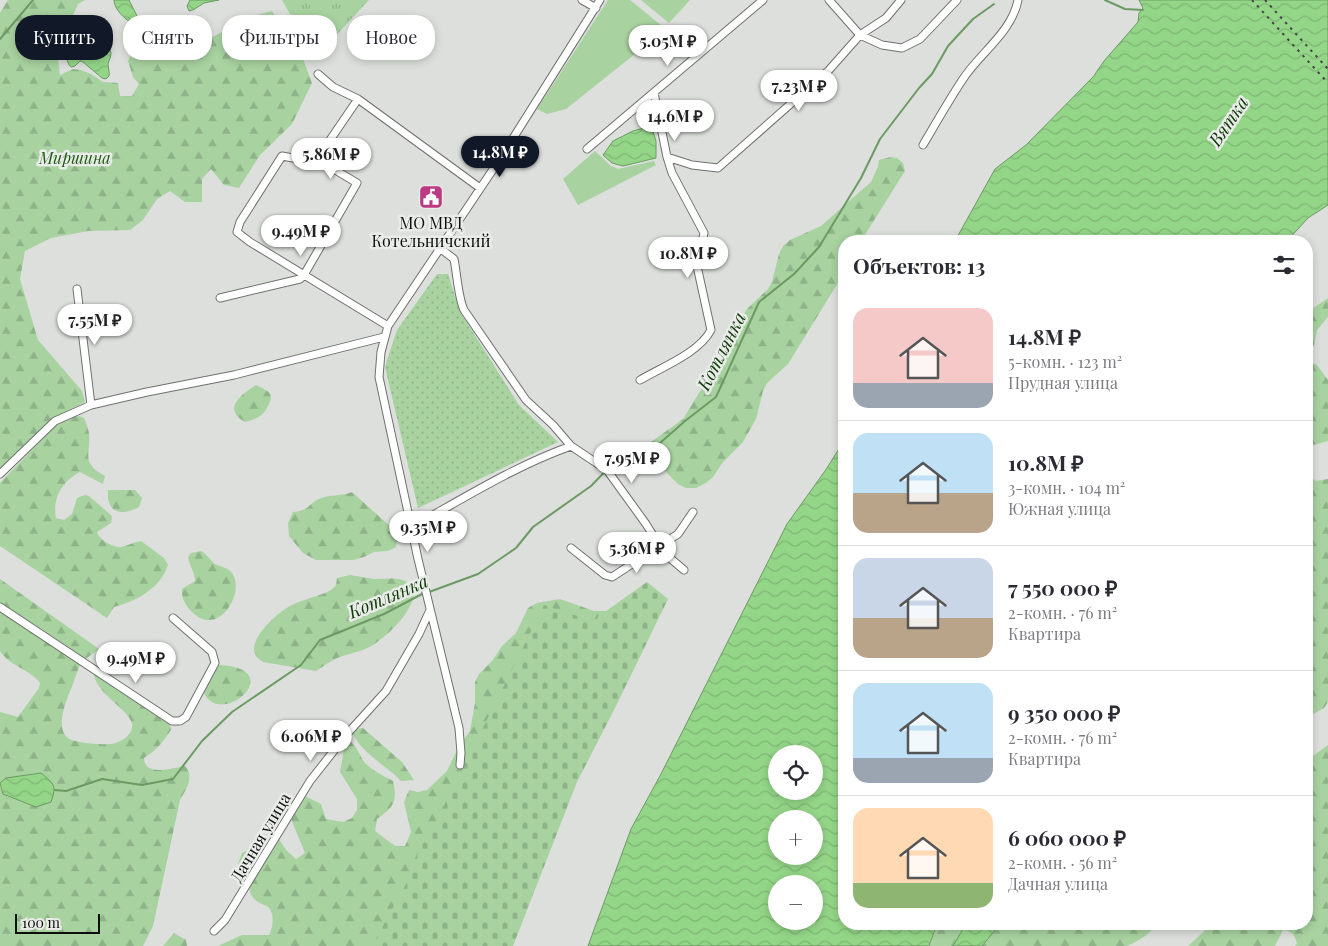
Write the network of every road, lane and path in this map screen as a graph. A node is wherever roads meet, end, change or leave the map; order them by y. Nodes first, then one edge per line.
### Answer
1 (582, 0) edge
2 (600, 0) edge
3 (763, 0) edge
4 (829, 0) edge
5 (901, 0) edge
6 (957, 0) edge
7 (1018, 0) edge
8 (596, 8) junction
9 (860, 35) junction
10 (318, 74) dead end
11 (654, 93) junction
12 (358, 99) junction
13 (923, 145) dead end
14 (587, 149) dead end
15 (667, 157) junction
16 (317, 159) junction
17 (480, 188) junction
18 (441, 249) junction
19 (304, 275) junction
20 (77, 289) dead end
21 (220, 298) dead end
22 (388, 326) junction
23 (384, 337) junction
24 (640, 380) dead end
25 (91, 405) junction
26 (571, 446) junction
27 (0, 474) edge
28 (693, 512) dead end
29 (412, 526) junction
30 (659, 546) junction
31 (571, 548) dead end
32 (684, 570) dead end
33 (0, 607) edge
34 (430, 610) junction
35 (174, 618) dead end
36 (460, 765) dead end
37 (214, 931) dead end

1 - 8 street
2 - 8 street
3 - 11 street
4 - 9 street
5 - 9 street
6 - 9 street
7 - 13 street
8 - 17 street
9 - 15 street
10 - 12 street
11 - 14 street
11 - 15 street
12 - 16 street
12 - 17 street
15 - 24 street
16 - 19 street
16 - 19 street
17 - 18 street
18 - 22 street
18 - 26 street
19 - 21 street
19 - 22 street
20 - 25 street
22 - 23 street
23 - 25 street
23 - 29 street
25 - 27 street
26 - 29 street
26 - 30 street
28 - 30 street
29 - 34 street
30 - 31 street
30 - 32 street
33 - 35 street
34 - 36 street
34 - 37 street, Дачная улица

